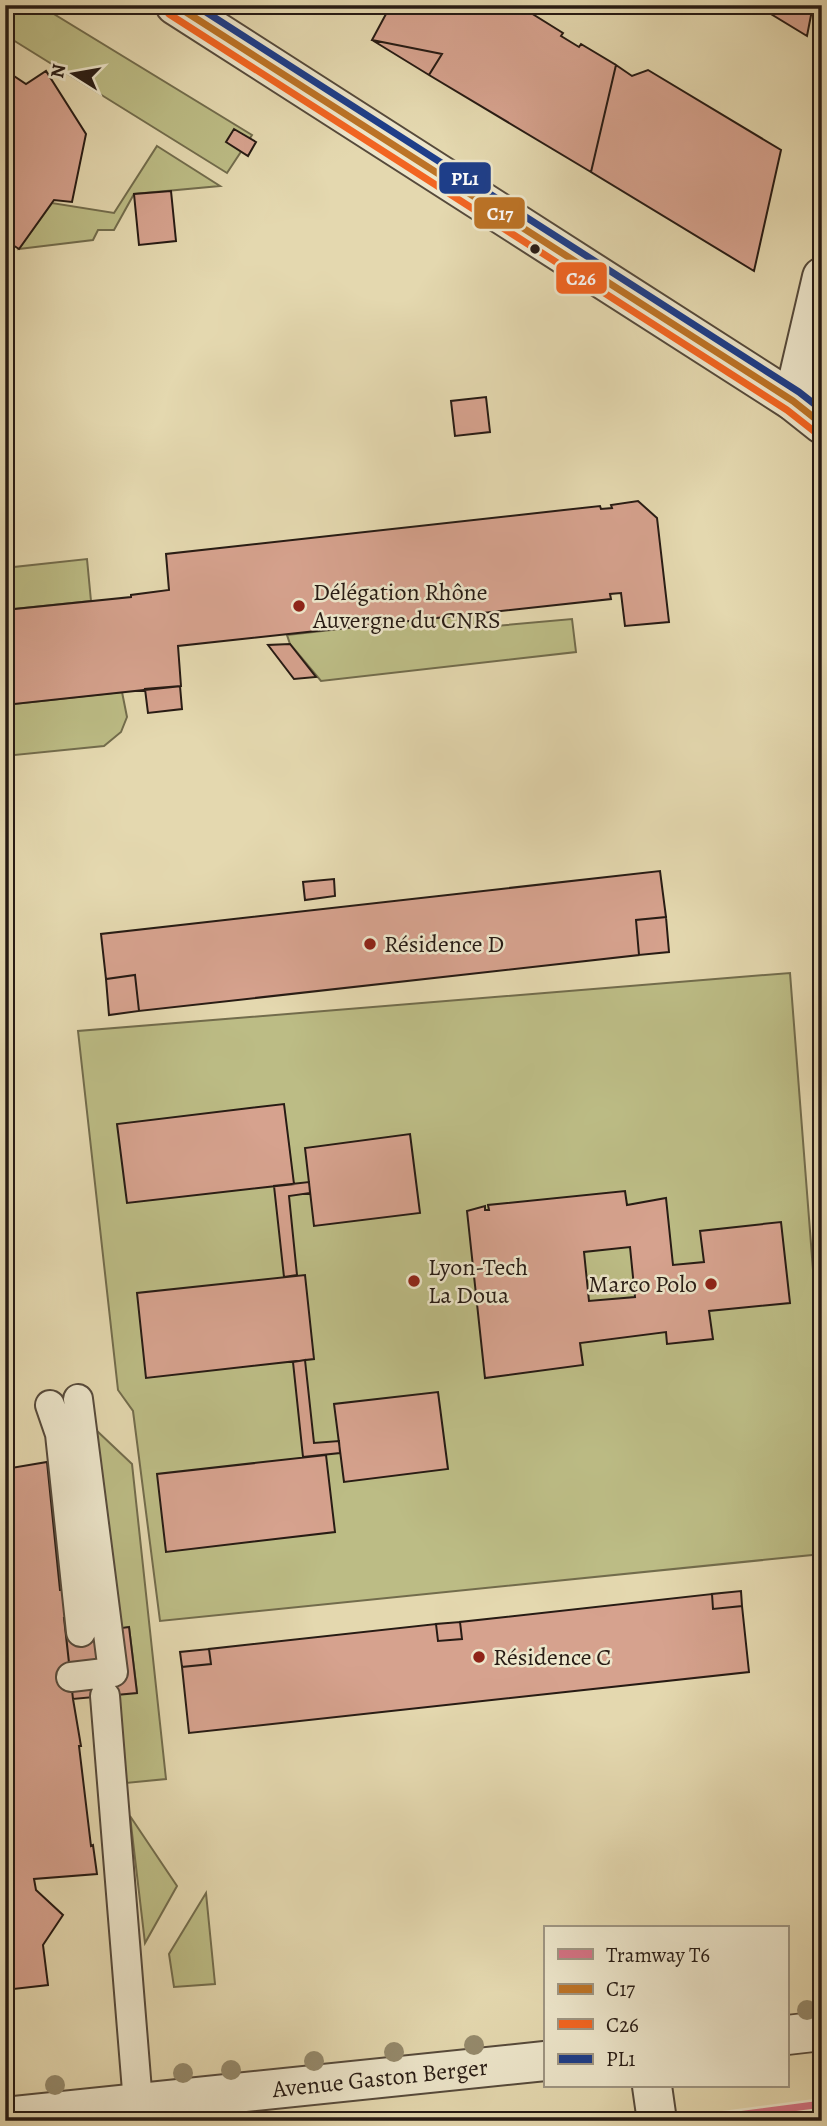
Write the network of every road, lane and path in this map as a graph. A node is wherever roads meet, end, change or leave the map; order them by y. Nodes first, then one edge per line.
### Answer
1 (175, 5) edge
2 (822, 277) edge
3 (807, 412) edge
4 (78, 1399) dead end
5 (50, 1405) dead end
6 (81, 1632) dead end
7 (71, 1677) dead end
8 (105, 1696) dead end
9 (822, 2031) edge
10 (788, 2035) edge
11 (544, 2061) edge
12 (652, 2088) edge
13 (138, 2103) junction
14 (5, 2117) edge
15 (657, 2121) edge

1 - 3 street
2 - 3 street
4 - 7 lane
5 - 6 lane
8 - 13 lane
9 - 10 street
11 - 13 street, Avenue Gaston Berger
12 - 15 street
13 - 14 street, Avenue Gaston Berger

